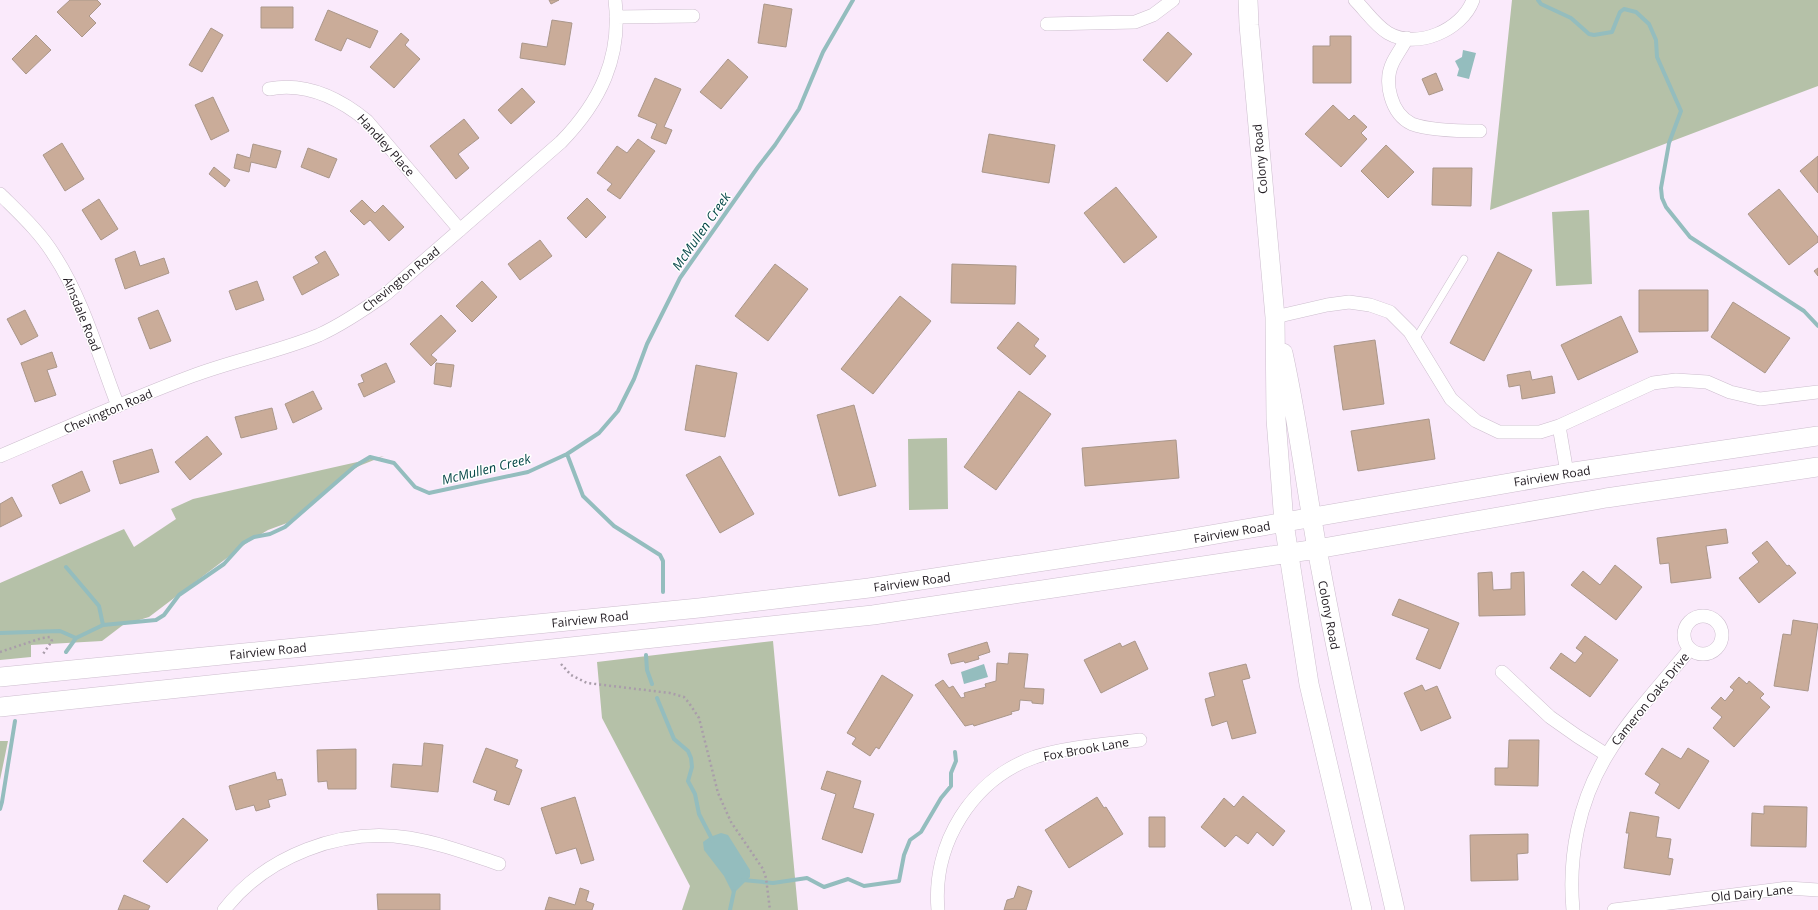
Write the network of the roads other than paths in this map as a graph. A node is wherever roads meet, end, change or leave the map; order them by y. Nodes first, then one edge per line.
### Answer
1 (615, 0) edge
2 (1174, 0) edge
3 (1248, 0) edge
4 (1356, 0) edge
5 (1473, 0) edge
6 (694, 16) dead end
7 (616, 17) junction
8 (1048, 24) dead end
9 (1407, 38) junction
10 (269, 89) dead end
11 (1480, 131) dead end
12 (0, 194) edge
13 (460, 230) junction
14 (1464, 260) dead end
15 (1275, 317) junction
16 (1415, 340) junction
17 (1818, 392) edge
18 (118, 406) junction
19 (1559, 426) junction
20 (1818, 436) edge
21 (0, 456) edge
22 (1818, 467) edge
23 (1566, 474) junction
24 (1312, 518) junction
25 (1284, 523) junction
26 (1317, 549) junction
27 (1288, 553) junction
28 (1690, 649) dead end
29 (1502, 672) dead end
30 (0, 677) edge
31 (0, 707) edge
32 (1140, 740) dead end
33 (1607, 755) junction
34 (499, 864) dead end
35 (1818, 890) edge
36 (224, 910) edge
37 (938, 910) edge
38 (1362, 910) edge
39 (1395, 910) edge
40 (1573, 910) edge
41 (1614, 910) edge

1 - 7 street, Chevington Road
2 - 8 street
3 - 15 main road, Colony Road
4 - 9 street
5 - 9 street
6 - 7 street
7 - 13 street, Chevington Road
9 - 11 street
10 - 13 street, Handley Place
12 - 18 street, Ainsdale Road
13 - 18 street, Chevington Road
14 - 16 lane
15 - 16 street
15 - 24 main road, Colony Road
15 - 25 main road, Colony Road
16 - 19 street
17 - 19 street
18 - 21 street, Chevington Road
19 - 23 street
20 - 23 main road, Fairview Road
22 - 26 main road
23 - 24 main road, Fairview Road
24 - 25 main road, Fairview Road
24 - 26 main road, Colony Road
25 - 27 main road, Colony Road
25 - 30 main road, Fairview Road
26 - 27 main road
26 - 39 main road, Colony Road
27 - 31 main road
27 - 38 main road, Colony Road
28 - 33 street, Cameron Oaks Drive
29 - 33 street
32 - 37 street, Fox Brook Lane
33 - 40 street, Cameron Oaks Drive
34 - 36 street
35 - 41 street, Old Dairy Lane

